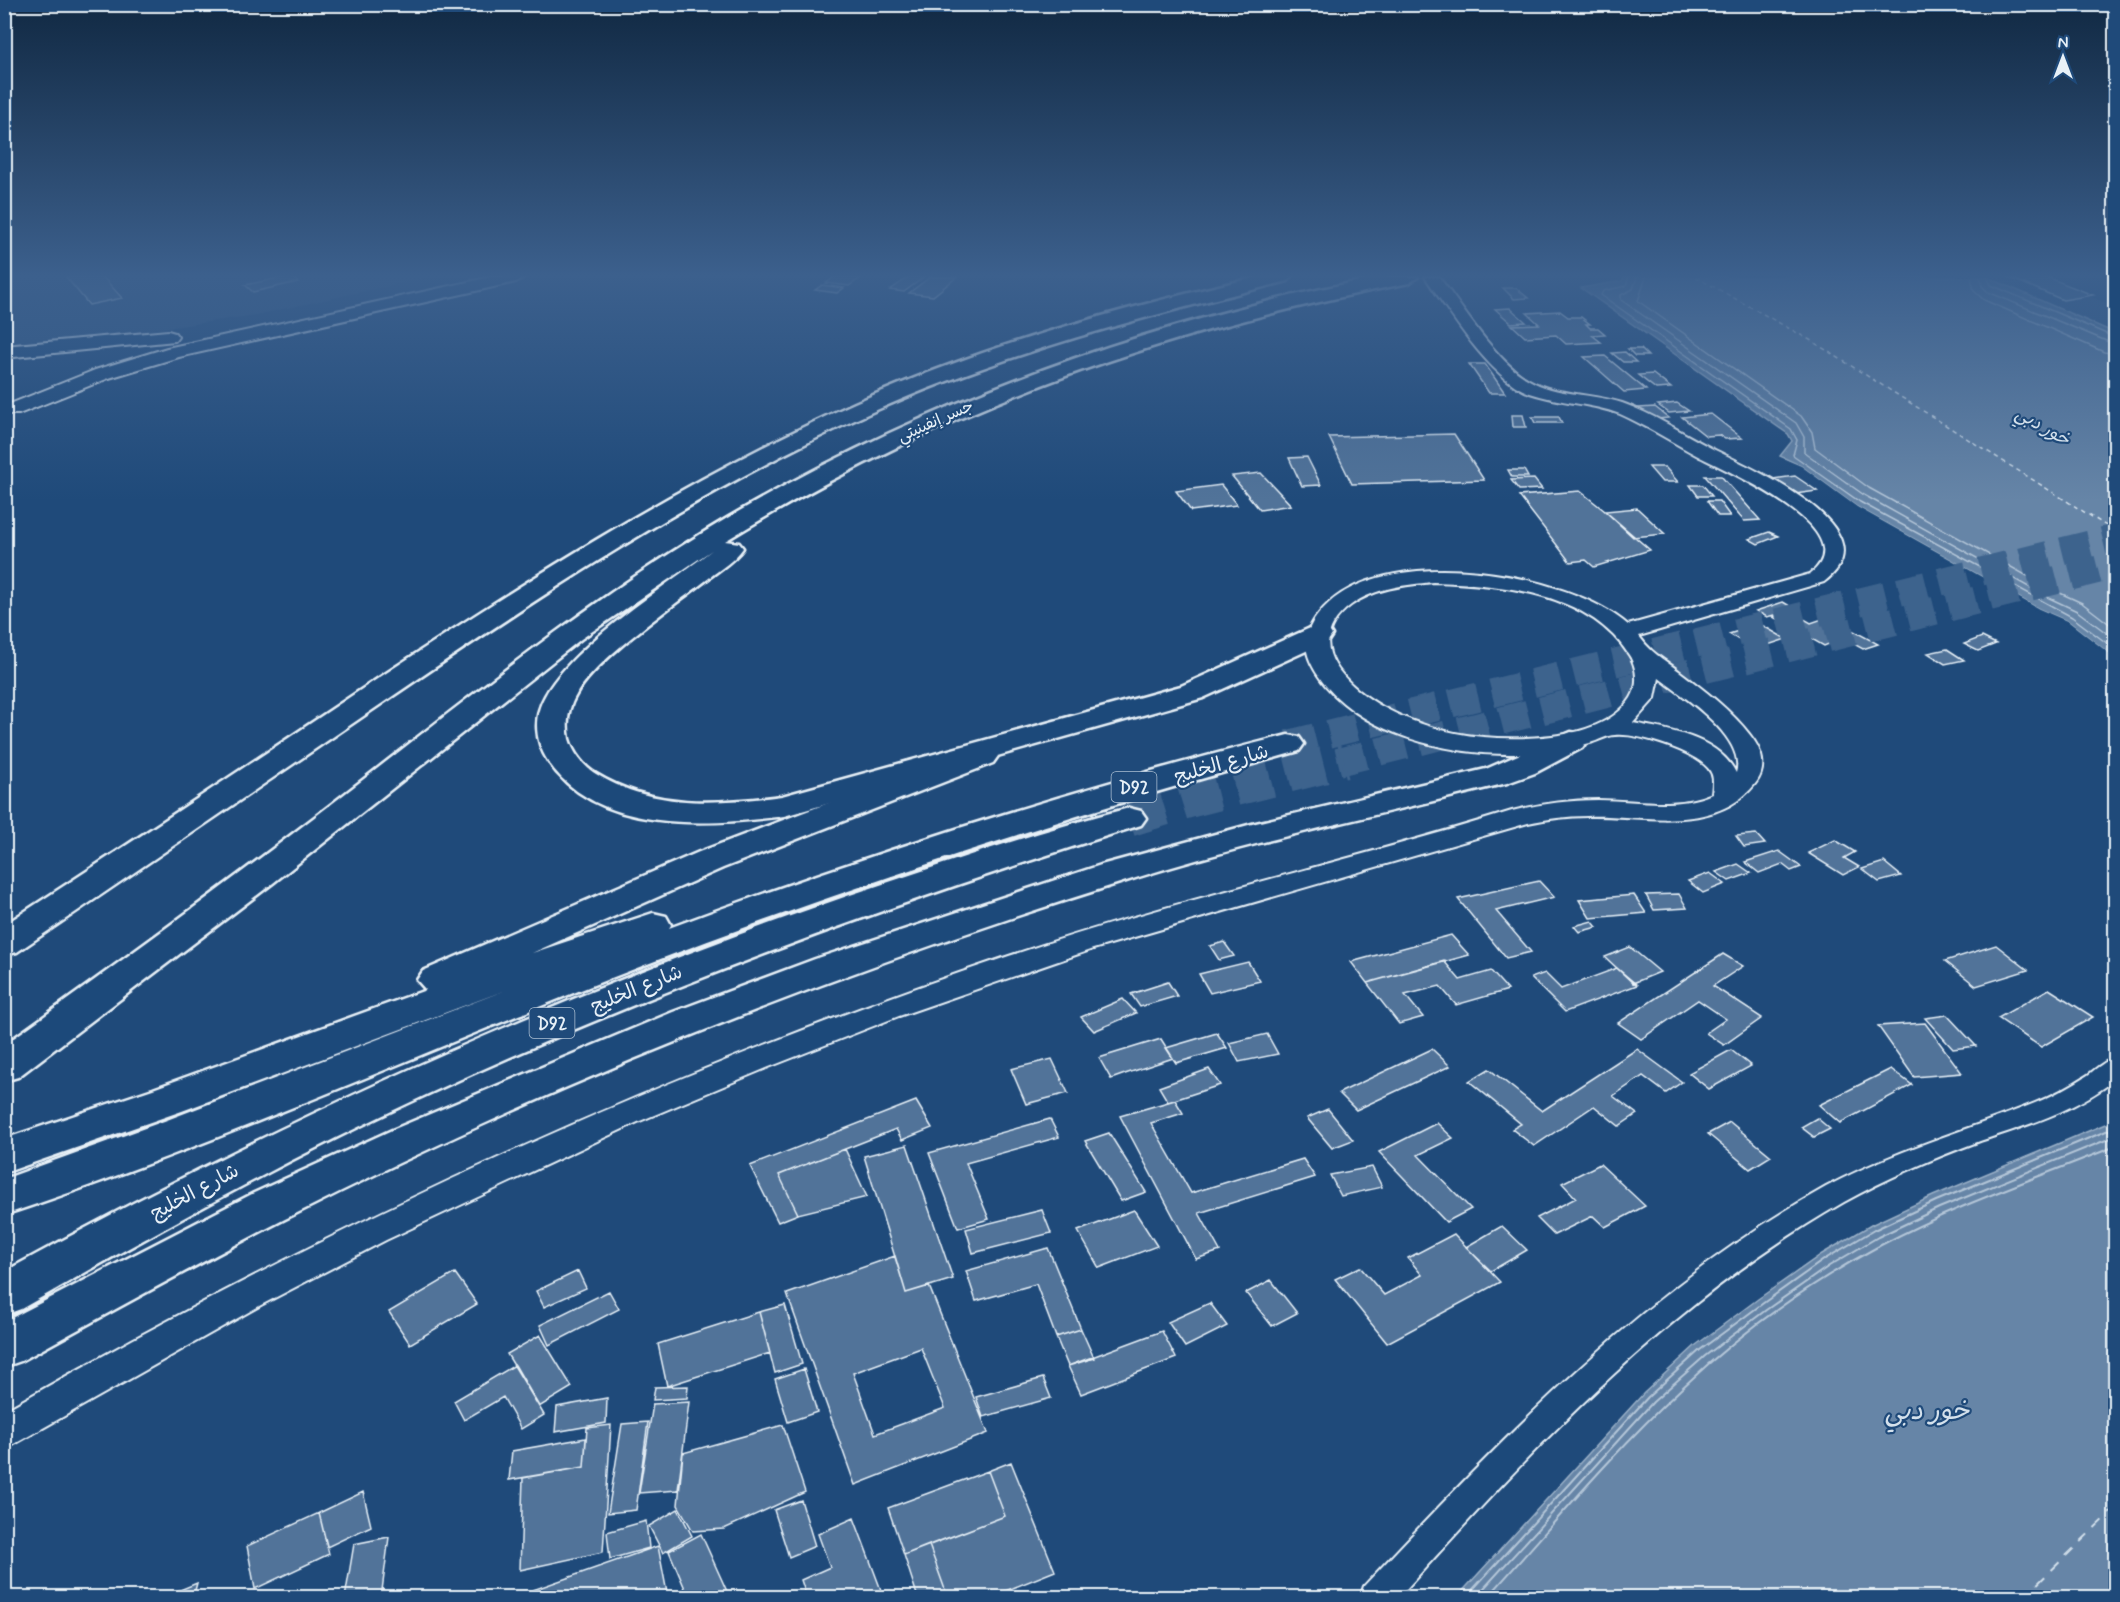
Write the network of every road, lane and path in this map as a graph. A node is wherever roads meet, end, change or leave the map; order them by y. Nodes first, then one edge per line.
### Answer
1 (29, 352) edge
2 (175, 352) edge
3 (1006, 352) edge
4 (1110, 352) edge
5 (1492, 352) edge
6 (4, 354) edge
7 (8, 412) edge
8 (795, 490) junction
9 (1624, 633) junction
10 (1318, 634) junction
11 (1641, 656) junction
12 (1612, 727) junction
13 (1016, 740) junction
14 (1571, 741) junction
15 (1288, 744) tunnel mouth
16 (1724, 797) junction
17 (1129, 818) tunnel mouth
18 (981, 834) junction
19 (4, 943) edge
20 (4, 1066) edge
21 (2115, 1066) edge
22 (193, 1093) junction
23 (4, 1156) edge
24 (4, 1197) edge
25 (4, 1295) edge
26 (4, 1346) edge
27 (4, 1432) edge
28 (1376, 1598) edge

1 - 6 street
2 - 7 street
3 - 19 main road, جسر إنفينيتي
4 - 8 main road, جسر إنفينيتي
5 - 9 street
6 - 7 street
8 - 13 main road
8 - 20 main road
9 - 10 street
9 - 11 street
10 - 13 main road
10 - 14 street
11 - 12 street
11 - 16 street
12 - 14 street
12 - 16 street
13 - 22 main road
14 - 26 main road
15 - 18 main road, شارع الخليج / D92
16 - 27 street
17 - 25 main road, شارع الخليج / D92
18 - 22 main road, شارع الخليج
18 - 24 main road, شارع الخليج
21 - 28 street
22 - 23 main road, شارع الخليج

